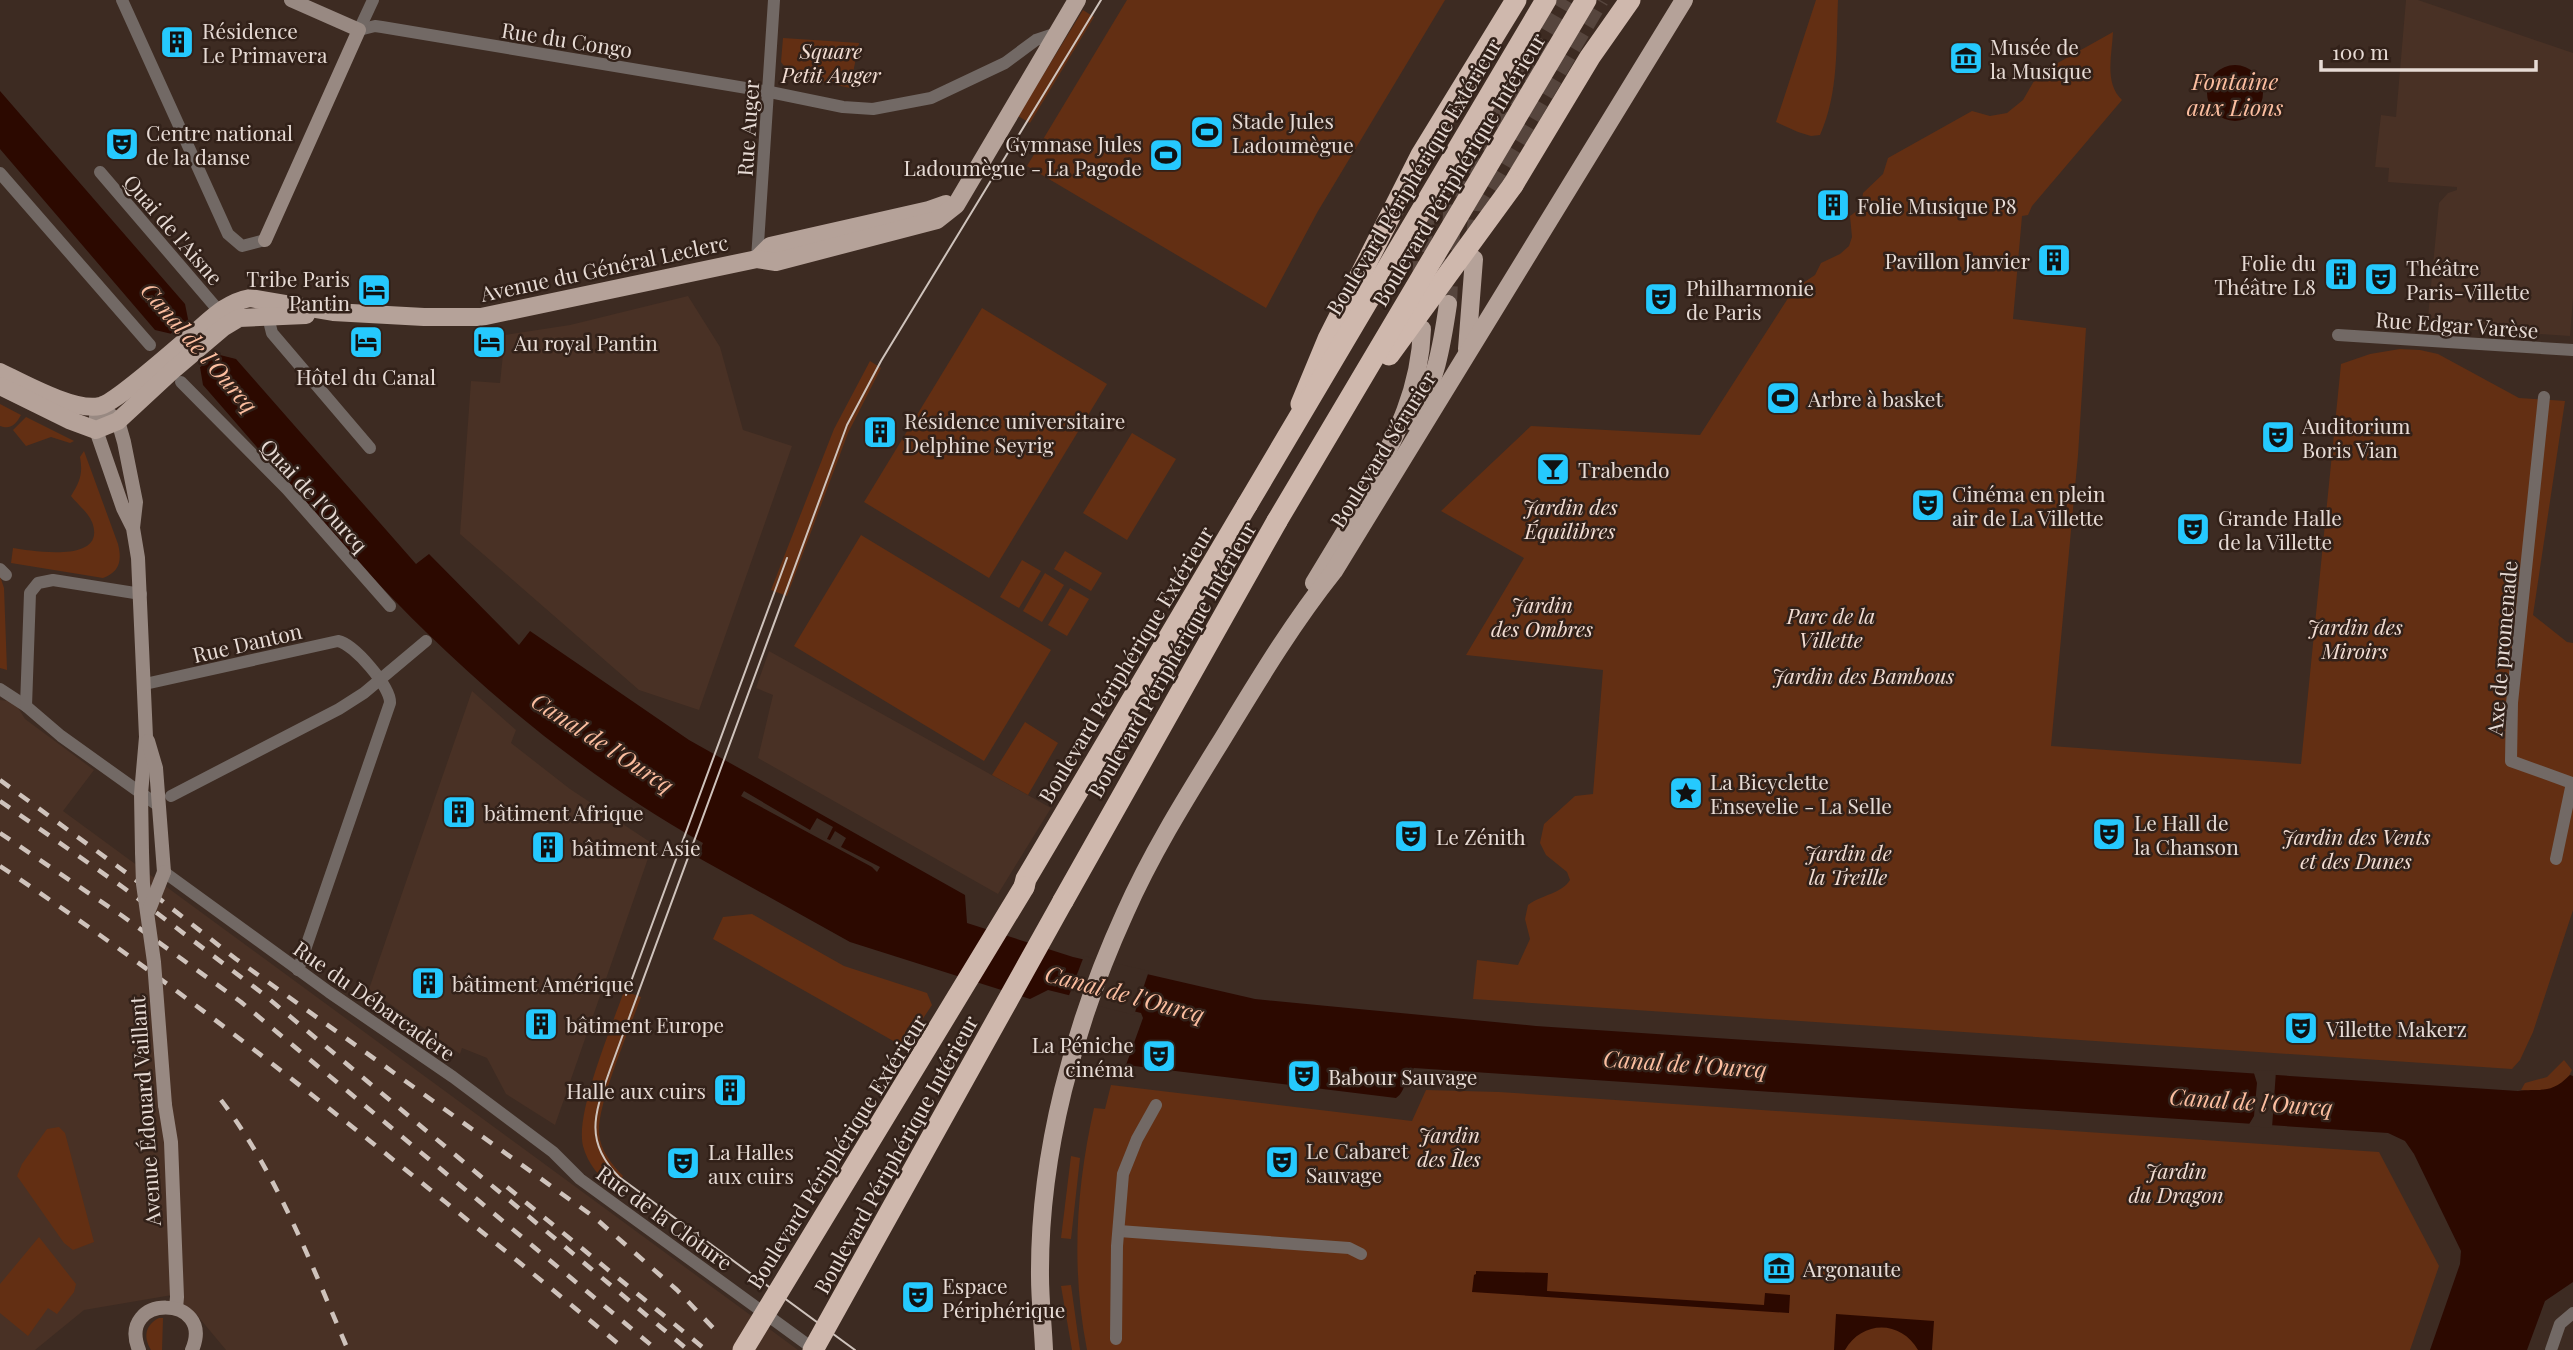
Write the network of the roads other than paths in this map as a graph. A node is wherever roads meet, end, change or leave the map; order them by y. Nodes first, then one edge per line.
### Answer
1 (122, 0) edge
2 (291, 0) edge
3 (373, 0) edge
4 (774, 0) edge
5 (1077, 0) edge
6 (1516, 0) edge
7 (1545, 0) edge
8 (1586, 0) edge
9 (1630, 0) edge
10 (1684, 0) edge
11 (359, 30) junction
12 (1057, 33) junction
13 (770, 92) junction
14 (100, 172) dead end
15 (0, 173) edge
16 (265, 240) joint
17 (757, 259) junction
18 (1474, 259) tunnel mouth
19 (1448, 304) tunnel mouth
20 (219, 318) junction
21 (270, 325) dead end
22 (1422, 329) dead end
23 (2338, 335) dead end
24 (150, 345) dead end
25 (2573, 350) edge
26 (1466, 356) junction
27 (173, 370) junction
28 (0, 372) edge
29 (0, 386) edge
30 (2544, 397) dead end
31 (100, 406) junction
32 (118, 421) junction
33 (96, 430) junction
34 (1291, 432) junction
35 (1323, 444) junction
36 (370, 448) dead end
37 (1355, 512) junction
38 (133, 528) junction
39 (141, 594) junction
40 (390, 606) dead end
41 (1299, 615) junction
42 (426, 641) dead end
43 (380, 680) junction
44 (145, 684) junction
45 (0, 689) edge
46 (26, 706) junction
47 (146, 737) junction
48 (141, 794) junction
49 (170, 796) dead end
50 (159, 806) junction
51 (2556, 859) dead end
52 (164, 872) junction
53 (149, 911) junction
54 (298, 970) junction
55 (1156, 1105) dead end
56 (562, 1161) joint
57 (1119, 1231) junction
58 (1361, 1254) dead end
59 (176, 1308) junction
60 (2573, 1313) edge
61 (1116, 1339) dead end
62 (196, 1348) edge
63 (139, 1350) edge
64 (743, 1350) edge
65 (814, 1350) edge
66 (1044, 1350) edge
67 (2551, 1350) edge

1 - 16 street
2 - 11 main road
3 - 11 street
4 - 13 street, Rue Auger
5 - 12 main road
6 - 34 highway, bridge
7 - 34 highway, Boulevard Périphérique Extérieur, bridge
8 - 35 highway, Boulevard Périphérique Intérieur, bridge
9 - 35 highway, bridge
10 - 26 main road, Boulevard Sérurier
11 - 13 street, Rue du Congo
11 - 16 main road
12 - 13 street, Rue du Congo
12 - 17 main road, Avenue du Général Leclerc
13 - 17 street, Rue Auger
14 - 20 street, Quai de l'Aisne
15 - 24 street
17 - 20 main road, Avenue du Général Leclerc
18 - 26 main road
19 - 37 main road
20 - 27 main road, Avenue du Général Leclerc
21 - 36 street
22 - 37 main road
23 - 25 street, Rue Edgar Varèse
26 - 41 main road, Boulevard Sérurier
27 - 31 main road, Avenue du Général Leclerc
27 - 32 main road, Avenue du Général Leclerc
27 - 40 street, Quai de l'Ourcq
28 - 31 main road
29 - 33 main road
30 - 51 street, Axe de promenade
31 - 32 main road
31 - 33 main road, Avenue Édouard Vaillant
32 - 33 main road, Avenue du Général Leclerc
32 - 38 main road, Avenue Édouard Vaillant
33 - 38 main road, Avenue Édouard Vaillant
34 - 64 highway, Boulevard Périphérique Extérieur, bridge
35 - 65 highway, Boulevard Périphérique Intérieur, bridge
37 - 41 main road
38 - 39 main road, Avenue Édouard Vaillant
39 - 44 main road, Avenue Édouard Vaillant
39 - 46 street
41 - 66 main road, Boulevard Sérurier
42 - 43 street
43 - 44 street, Rue Danton
43 - 49 street
43 - 54 street
44 - 47 main road, Avenue Édouard Vaillant
45 - 46 street
46 - 48 street
47 - 48 main road, Avenue Édouard Vaillant
47 - 50 main road, Avenue Édouard Vaillant
48 - 50 street
48 - 53 main road, Avenue Édouard Vaillant, bridge
50 - 52 main road, Avenue Édouard Vaillant
52 - 53 main road, Avenue Édouard Vaillant, bridge
52 - 54 street, Rue du Débarcadère
53 - 59 main road, Avenue Édouard Vaillant, bridge
54 - 56 street, Rue du Débarcadère
55 - 57 street
56 - 65 street, Rue de la Clôture
57 - 58 street
57 - 61 street
59 - 62 main road
59 - 63 main road
60 - 67 street

